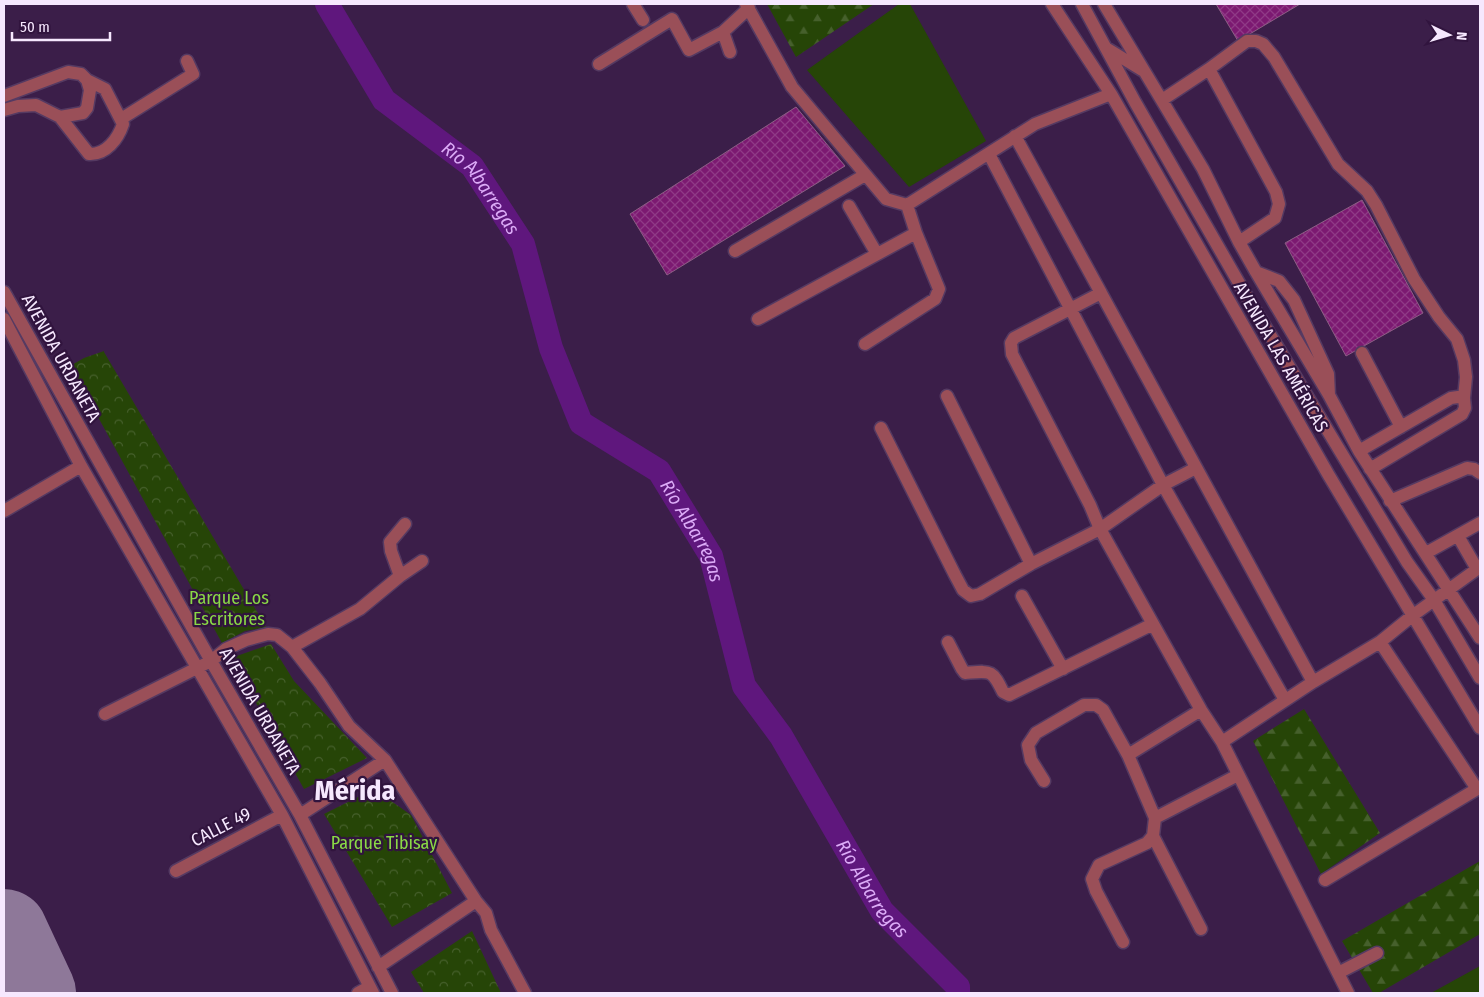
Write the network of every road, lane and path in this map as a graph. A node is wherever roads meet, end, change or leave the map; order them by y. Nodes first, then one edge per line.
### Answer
1 (633, 4) edge
2 (1052, 4) edge
3 (1082, 4) edge
4 (1104, 4) edge
5 (748, 6) edge
6 (643, 20) dead end
7 (723, 32) junction
8 (1104, 47) junction
9 (730, 52) dead end
10 (186, 61) dead end
11 (599, 64) dead end
12 (1209, 69) junction
13 (1144, 72) junction
14 (87, 80) junction
15 (1111, 94) junction
16 (4, 96) edge
17 (1162, 100) junction
18 (4, 110) edge
19 (60, 117) junction
20 (121, 119) junction
21 (1015, 136) junction
22 (989, 154) junction
23 (865, 175) junction
24 (907, 205) junction
25 (849, 206) dead end
26 (916, 233) junction
27 (1239, 242) junction
28 (734, 251) dead end
29 (877, 254) junction
30 (1256, 272) junction
31 (4, 292) edge
32 (1100, 293) junction
33 (1070, 309) junction
34 (4, 319) edge
35 (758, 319) dead end
36 (865, 344) dead end
37 (1362, 353) dead end
38 (1329, 395) junction
39 (947, 396) dead end
40 (1464, 398) junction
41 (1401, 427) junction
42 (881, 428) dead end
43 (1359, 451) junction
44 (81, 466) junction
45 (1196, 468) junction
46 (1370, 469) junction
47 (1480, 473) edge
48 (1163, 485) junction
49 (1390, 501) junction
50 (4, 511) edge
51 (1480, 523) edge
52 (405, 524) dead end
53 (1100, 529) junction
54 (1458, 536) junction
55 (1426, 553) junction
56 (422, 561) dead end
57 (1031, 564) junction
58 (1478, 568) edge
59 (400, 576) junction
60 (1449, 589) junction
61 (1022, 596) dead end
62 (1434, 600) junction
63 (1412, 616) junction
64 (1153, 624) junction
65 (1480, 638) edge
66 (948, 642) dead end
67 (1380, 642) junction
68 (292, 647) junction
69 (211, 661) junction
70 (198, 667) junction
71 (1063, 669) junction
72 (1480, 678) edge
73 (1313, 682) junction
74 (1285, 700) junction
75 (1201, 710) junction
76 (105, 714) dead end
77 (1480, 728) edge
78 (1222, 742) junction
79 (1128, 755) junction
80 (385, 760) junction
81 (1238, 775) junction
82 (1044, 781) dead end
83 (1478, 788) edge
84 (282, 815) junction
85 (300, 815) junction
86 (1155, 818) junction
87 (1153, 836) junction
88 (176, 871) dead end
89 (1325, 880) dead end
90 (476, 901) junction
91 (1201, 930) dead end
92 (1122, 942) dead end
93 (1377, 953) dead end
94 (378, 967) junction
95 (1338, 973) junction
96 (371, 990) edge
97 (358, 993) edge
98 (392, 993) edge
99 (525, 993) edge
100 (1348, 993) edge

1 - 6 street
2 - 15 street, AVENIDA LAS AMÉRICAS
3 - 8 street, AVENIDA LAS AMÉRICAS
4 - 13 street
5 - 7 street
5 - 23 street
7 - 9 street
7 - 11 street
8 - 13 street
8 - 62 street, AVENIDA LAS AMÉRICAS
10 - 20 street
12 - 17 street
12 - 27 street
12 - 40 street
13 - 17 street
14 - 16 street
14 - 19 street
14 - 20 street
15 - 21 street
15 - 63 street, AVENIDA LAS AMÉRICAS
17 - 27 street
18 - 19 street
19 - 20 street
21 - 22 street
21 - 32 street
22 - 24 street
22 - 33 street
23 - 24 street
23 - 28 street
24 - 26 street
25 - 29 street
26 - 29 street
26 - 36 street
27 - 30 street
29 - 35 street
30 - 38 street
30 - 38 street
31 - 69 street, AVENIDA URDANETA
32 - 33 street
32 - 45 street
33 - 48 street
33 - 53 street
34 - 44 street, AVENIDA URDANETA
37 - 41 street
38 - 43 street
39 - 57 street
40 - 41 street
40 - 46 street
41 - 43 street
42 - 57 street
43 - 46 street
44 - 50 street
44 - 70 street, AVENIDA URDANETA
45 - 48 street
45 - 73 street
46 - 49 street
47 - 49 street
48 - 53 street
48 - 74 street
49 - 55 street
51 - 54 street
52 - 59 street
53 - 57 street
53 - 64 street
54 - 55 street
54 - 58 street
55 - 60 street
56 - 59 street
58 - 60 street
59 - 68 street
60 - 62 street
60 - 65 street
61 - 71 street
62 - 63 street
62 - 72 street, AVENIDA LAS AMÉRICAS
63 - 67 street
63 - 77 street, AVENIDA LAS AMÉRICAS
64 - 71 street
64 - 75 street
66 - 71 street
67 - 73 street
67 - 83 street
68 - 69 street
68 - 80 street
69 - 70 street
69 - 85 street, AVENIDA URDANETA
70 - 76 street
70 - 84 street, AVENIDA URDANETA
73 - 74 street
74 - 78 street
75 - 78 street
75 - 79 street
78 - 81 street
79 - 82 street
79 - 86 street
80 - 85 street
80 - 90 street
81 - 86 street
81 - 95 street
83 - 89 street
84 - 88 street, CALLE 49
84 - 96 street, AVENIDA URDANETA
85 - 94 street, AVENIDA URDANETA
86 - 87 street
87 - 91 street
87 - 92 street
90 - 94 street
90 - 99 street
93 - 95 street
94 - 98 street, AVENIDA URDANETA
95 - 100 street
96 - 97 street

